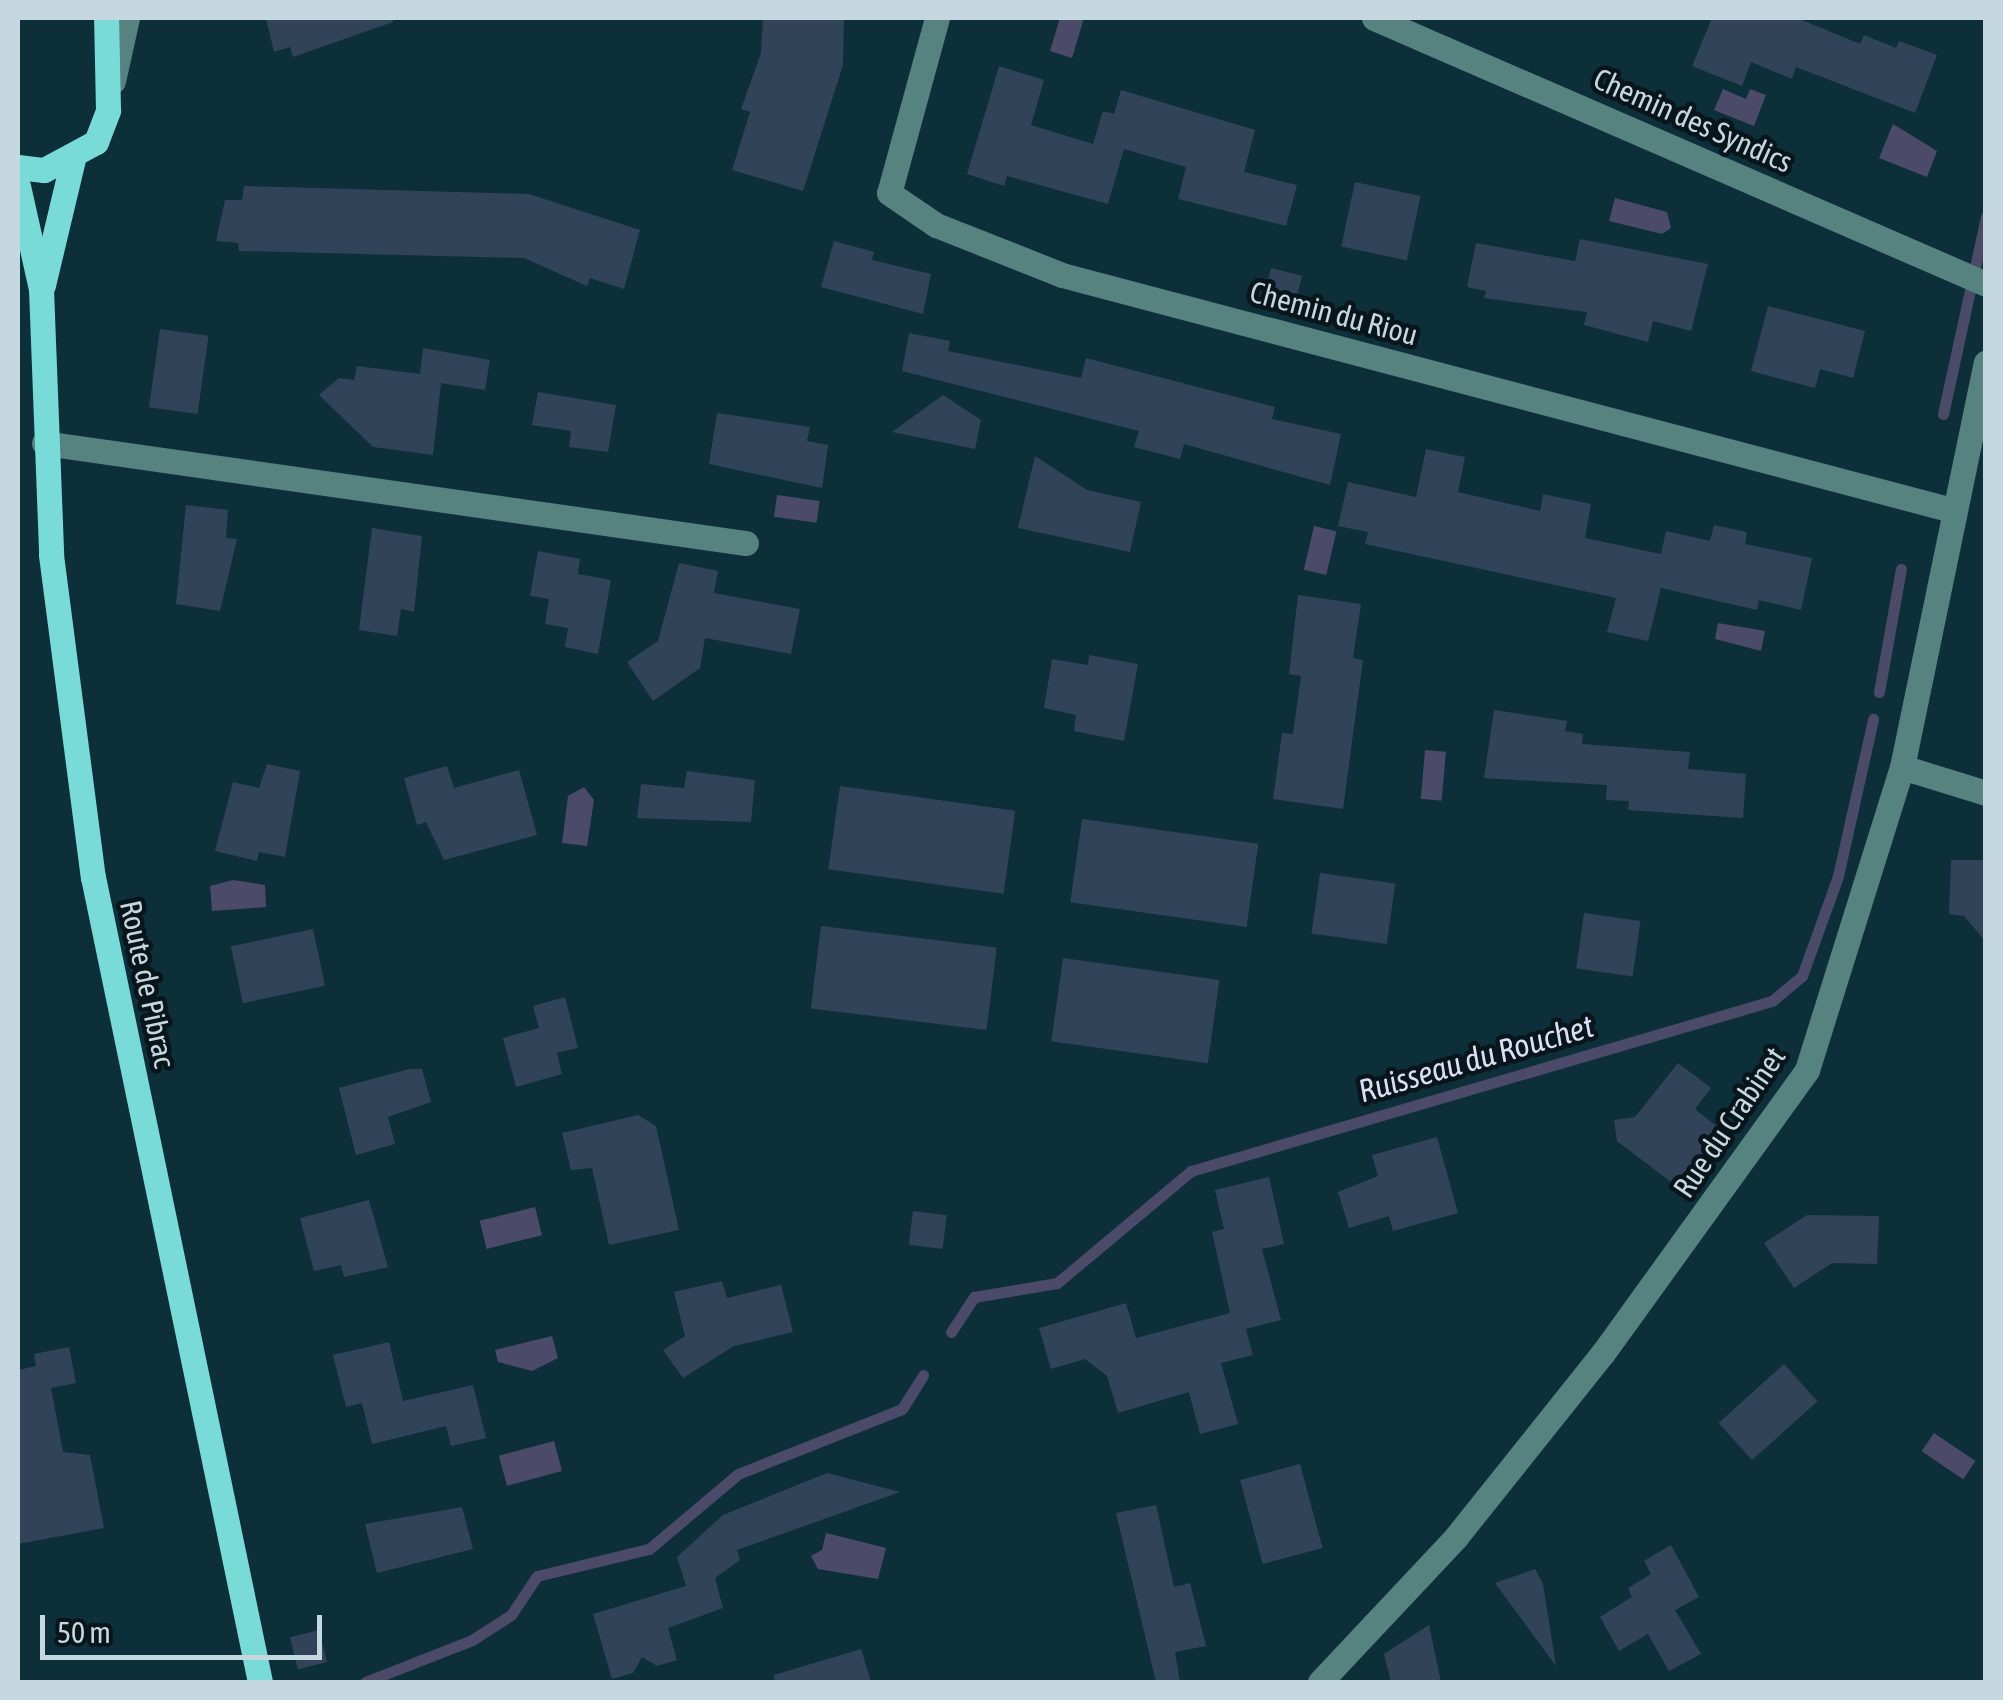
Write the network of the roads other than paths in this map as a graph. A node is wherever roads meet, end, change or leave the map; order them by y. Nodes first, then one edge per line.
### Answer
1 (106, 18) edge
2 (128, 18) edge
3 (937, 18) edge
4 (1374, 18) edge
5 (108, 110) junction
6 (74, 159) junction
7 (18, 167) edge
8 (18, 186) edge
9 (1975, 280) edge
10 (42, 290) junction
11 (1986, 363) edge
12 (44, 442) junction
13 (1952, 510) junction
14 (746, 543) dead end
15 (1902, 767) junction
16 (1986, 793) edge
17 (260, 1682) edge
18 (1320, 1682) edge

1 - 5 main road
2 - 5 street
3 - 13 street, Chemin du Riou
4 - 9 street, Chemin des Syndics
5 - 6 main road
6 - 7 main road
6 - 10 main road, Route de Pibrac
8 - 10 main road, Route de Pibrac
10 - 12 main road, Route de Pibrac
11 - 13 street, Rue du Crabinet
12 - 14 street
12 - 17 main road, Route de Pibrac
13 - 15 street, Rue du Crabinet
15 - 16 street
15 - 18 street, Rue du Crabinet

